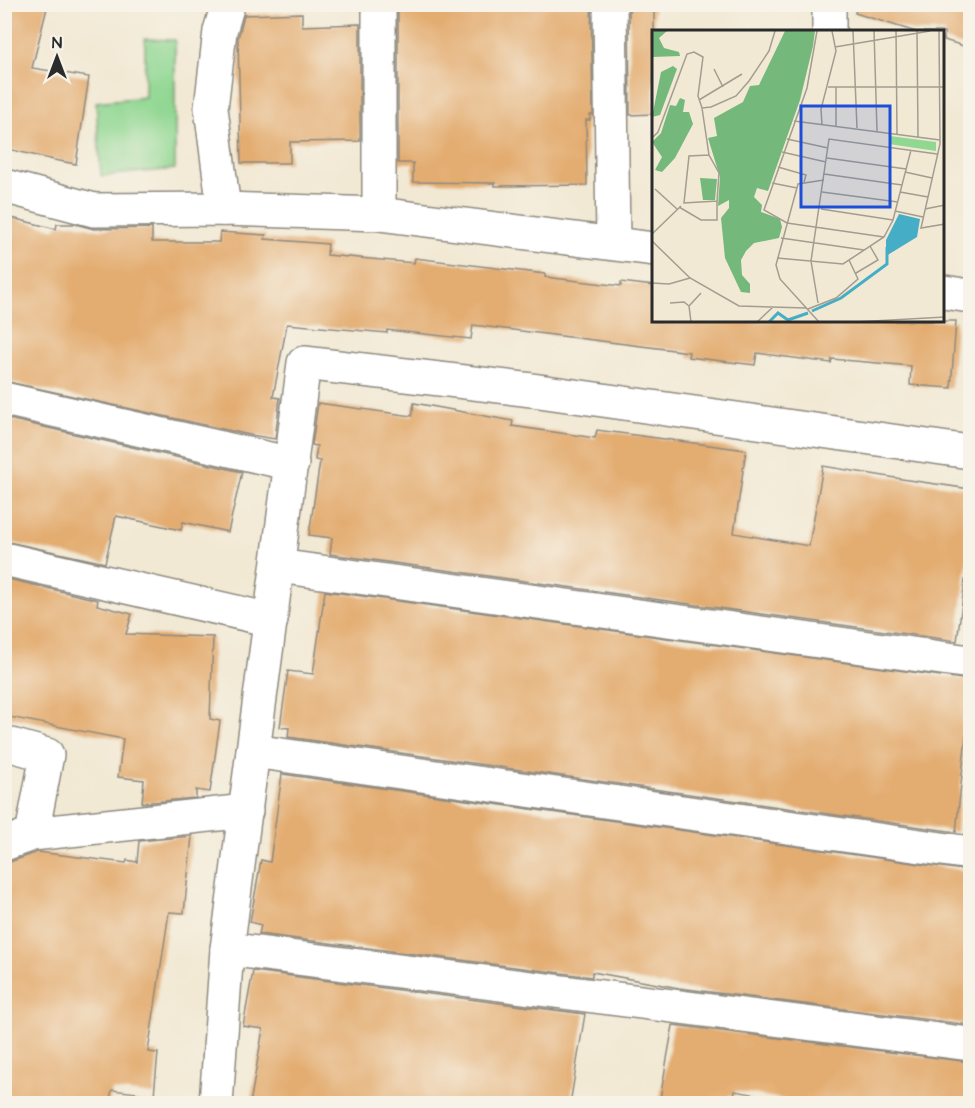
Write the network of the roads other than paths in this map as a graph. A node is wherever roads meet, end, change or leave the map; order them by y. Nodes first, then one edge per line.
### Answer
1 (228, 4) edge
2 (379, 4) edge
3 (610, 4) edge
4 (829, 4) edge
5 (829, 30) edge
6 (4, 186) edge
7 (224, 209) junction
8 (379, 214) junction
9 (613, 243) junction
10 (652, 249) edge
11 (945, 292) edge
12 (970, 296) edge
13 (4, 399) edge
14 (970, 452) edge
15 (291, 464) junction
16 (4, 559) edge
17 (278, 566) junction
18 (271, 620) junction
19 (970, 662) edge
20 (4, 743) edge
21 (253, 752) junction
22 (246, 811) junction
23 (18, 839) edge
24 (970, 853) edge
25 (227, 949) junction
26 (970, 1044) edge
27 (216, 1104) edge

1 - 7 street
2 - 8 street
3 - 9 street
4 - 5 street
6 - 7 street
7 - 8 street
8 - 9 street
9 - 10 street
11 - 12 street
13 - 15 street
14 - 15 street
15 - 17 street
16 - 18 street
17 - 18 street
17 - 19 street
18 - 21 street
20 - 23 street
21 - 22 street
21 - 24 street
22 - 23 street
22 - 25 street
25 - 26 street
25 - 27 street

